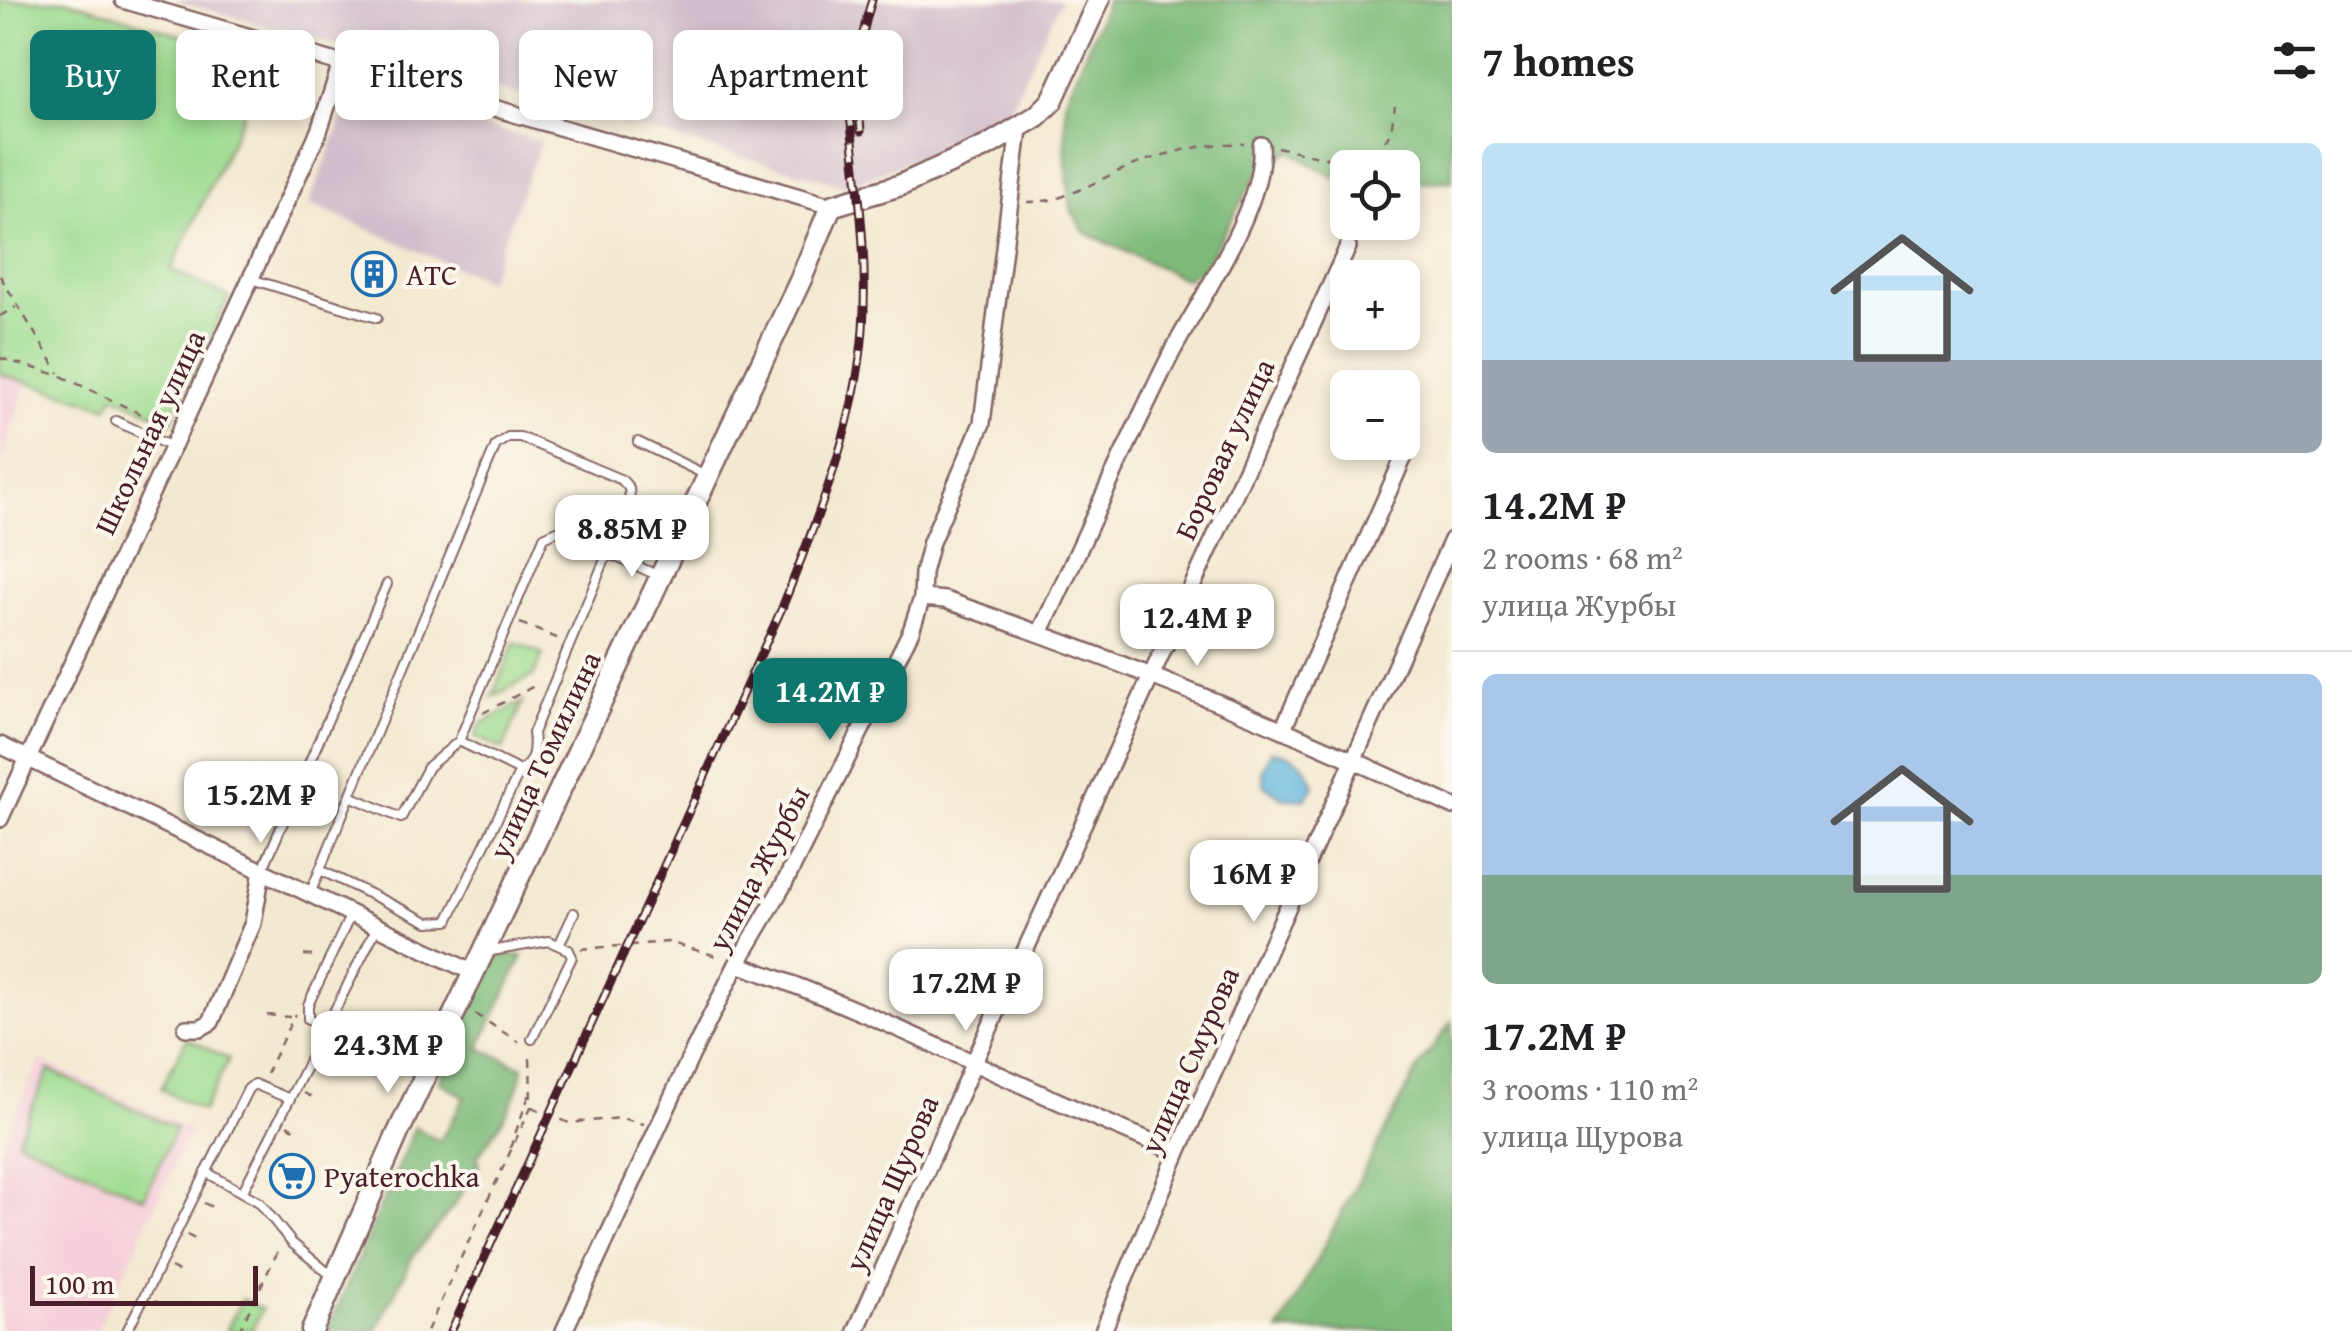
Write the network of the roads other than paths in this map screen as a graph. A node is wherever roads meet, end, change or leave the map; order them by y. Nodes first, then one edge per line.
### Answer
1 (123, 0) edge
2 (1099, 0) edge
3 (335, 62) edge
4 (335, 82) edge
5 (499, 107) edge
6 (1019, 129) junction
7 (1261, 145) road end
8 (831, 206) junction
9 (1348, 247) dead end
10 (250, 280) junction
11 (377, 318) dead end
12 (116, 421) dead end
13 (175, 439) junction
14 (638, 442) dead end
15 (1402, 460) edge
16 (708, 475) junction
17 (1452, 540) edge
18 (608, 553) junction
19 (661, 577) junction
20 (388, 584) dead end
21 (922, 598) junction
22 (1040, 633) junction
23 (1150, 674) junction
24 (1282, 729) junction
25 (459, 742) junction
26 (0, 745) edge
27 (28, 758) junction
28 (1353, 758) junction
29 (520, 771) junction
30 (350, 796) junction
31 (1452, 806) edge
32 (0, 820) edge
33 (320, 870) junction
34 (262, 871) junction
35 (310, 894) junction
36 (574, 913) dead end
37 (351, 914) junction
38 (377, 927) junction
39 (559, 945) junction
40 (484, 952) junction
41 (737, 964) junction
42 (474, 973) junction
43 (186, 1028) dead end
44 (326, 1028) junction
45 (532, 1039) road end
46 (974, 1062) junction
47 (290, 1099) junction
48 (1178, 1152) junction
49 (206, 1172) junction
50 (243, 1191) junction
51 (336, 1278) junction
52 (128, 1331) edge
53 (312, 1331) edge
54 (564, 1331) edge
55 (856, 1331) edge
56 (1103, 1331) edge

1 - 3 street
2 - 6 street
4 - 10 street, Школьная улица
5 - 8 street
6 - 8 street
6 - 21 street, улица Журбы
7 - 22 street
8 - 16 street, улица Томилина
9 - 23 street, Боровая улица
10 - 11 lane
10 - 13 street, Школьная улица
12 - 13 lane
13 - 27 street, Школьная улица
14 - 16 lane
15 - 24 street
16 - 19 street, улица Томилина
17 - 28 street, улица Смурова
18 - 19 lane
18 - 25 lane
18 - 29 lane
18 - 30 lane
19 - 40 street, улица Томилина
20 - 34 lane
21 - 22 street
21 - 41 street, улица Журбы
22 - 23 street
23 - 24 street
23 - 46 street, улица Щурова
24 - 28 street
25 - 29 lane
25 - 30 lane
26 - 27 street
27 - 32 street, Школьная улица
27 - 34 street
28 - 31 street
28 - 48 street, улица Смурова
29 - 33 lane
30 - 33 lane
33 - 35 lane
34 - 35 street
34 - 43 street
35 - 37 street
36 - 39 lane
37 - 38 street
37 - 44 lane
38 - 42 street
38 - 44 lane
39 - 40 lane
39 - 45 lane
40 - 42 street, улица Томилина
41 - 46 street
41 - 54 street, улица Журбы
42 - 51 street, улица Томилина
44 - 47 lane
46 - 48 street
46 - 55 street, улица Щурова
47 - 49 lane
47 - 50 lane
48 - 56 street, улица Смурова
49 - 50 lane
49 - 52 lane
50 - 51 lane
51 - 53 street, улица Томилина

